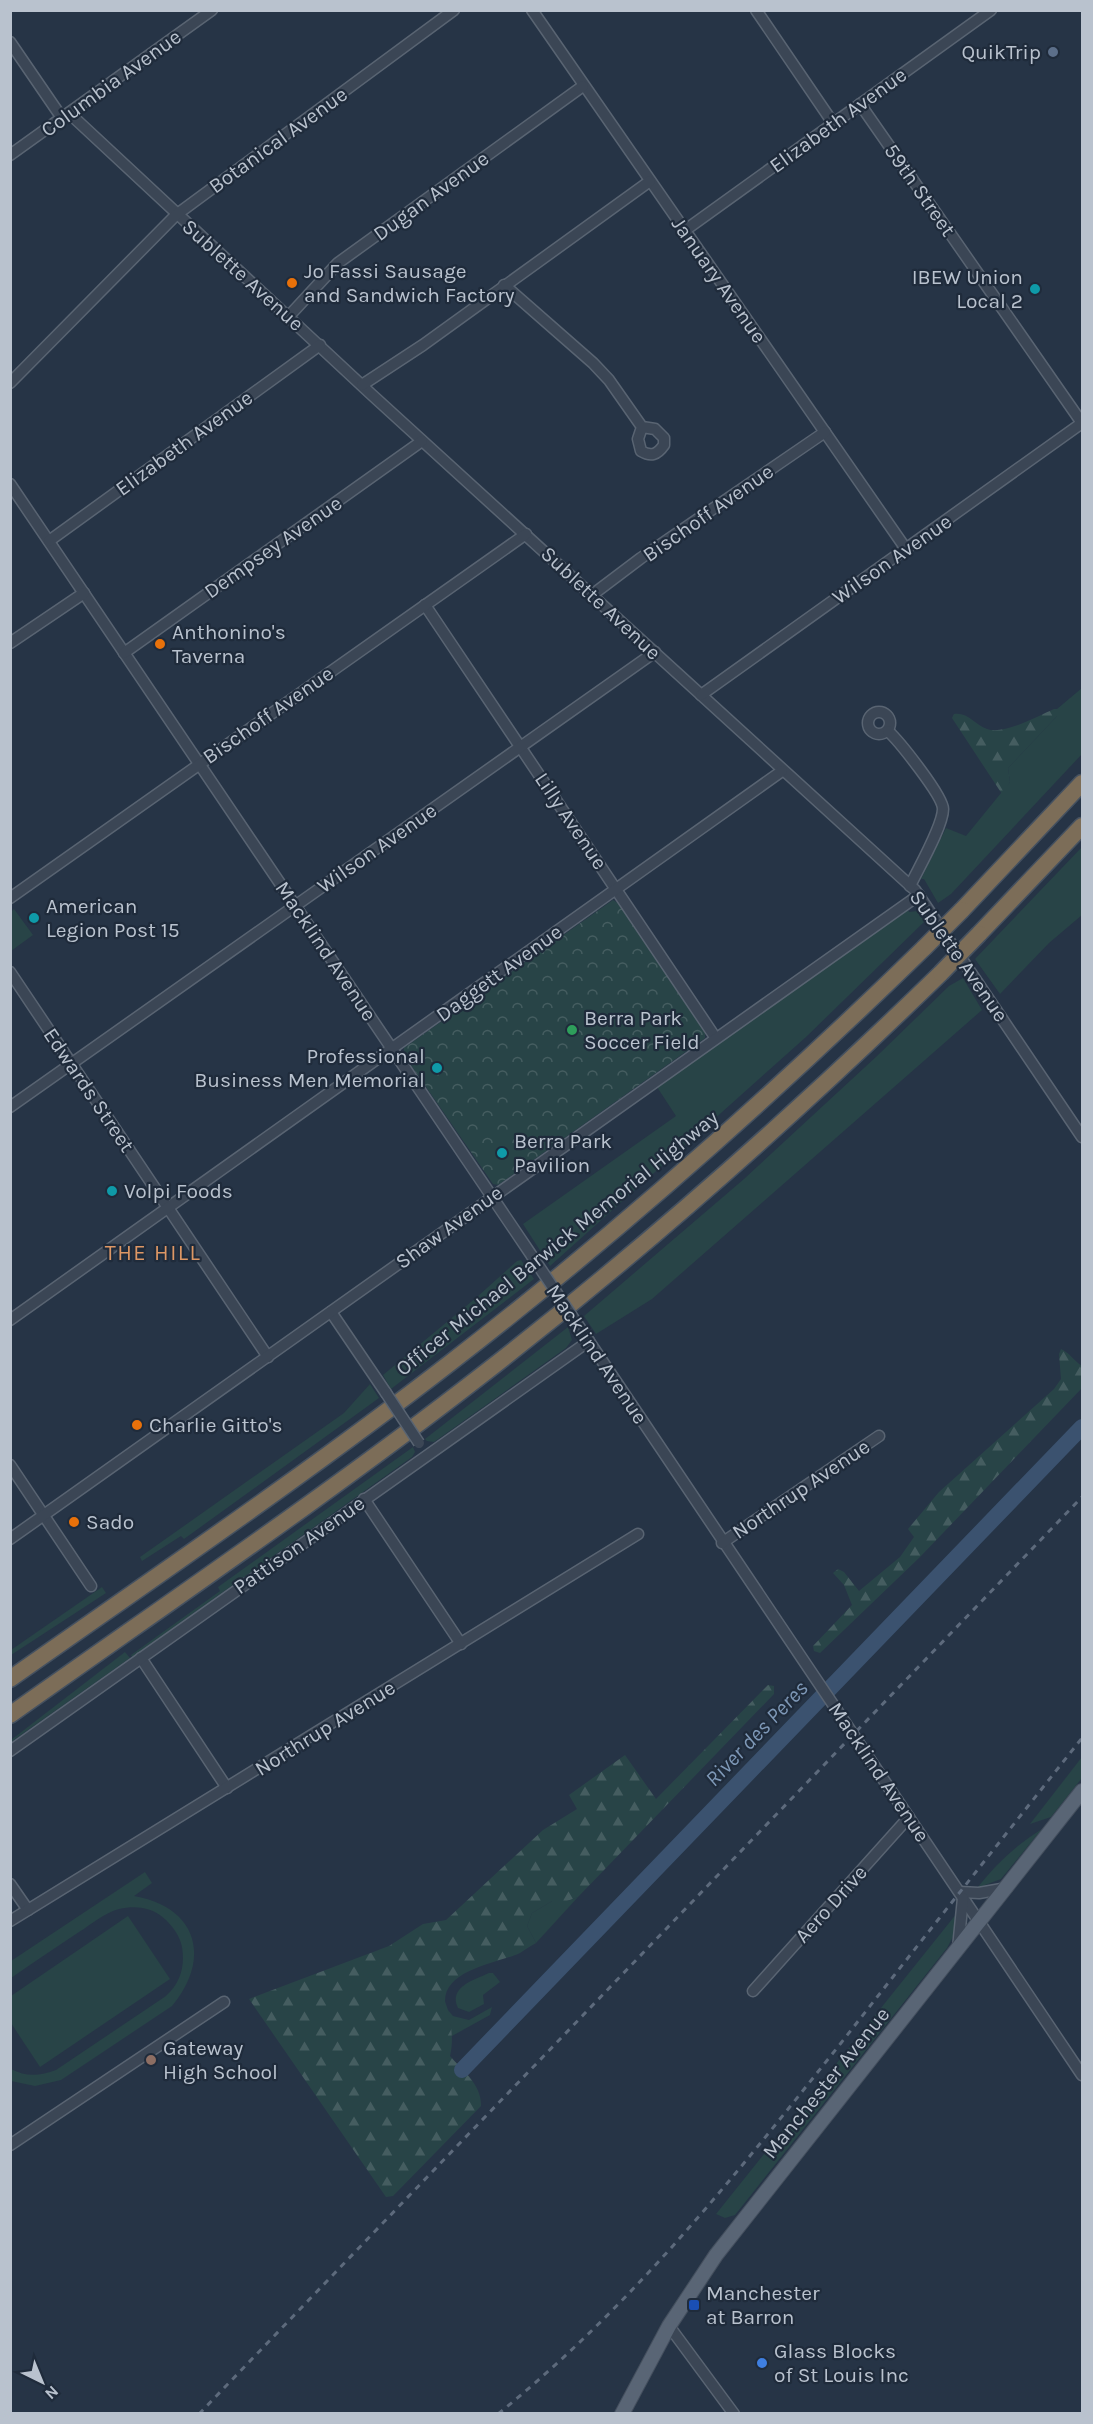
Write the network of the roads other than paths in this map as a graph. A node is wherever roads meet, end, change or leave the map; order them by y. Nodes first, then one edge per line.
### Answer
1 (212, 10) edge
2 (454, 10) edge
3 (532, 10) edge
4 (756, 10) edge
5 (992, 10) edge
6 (199, 14) edge
7 (10, 42) edge
8 (583, 86) junction
9 (860, 104) junction
10 (65, 115) junction
11 (833, 123) junction
12 (10, 155) edge
13 (650, 181) junction
14 (176, 215) junction
15 (684, 231) junction
16 (504, 285) junction
17 (289, 316) junction
18 (320, 345) junction
19 (10, 383) edge
20 (362, 385) junction
21 (1082, 423) edge
22 (642, 427) dead end
23 (825, 432) junction
24 (422, 441) junction
25 (10, 484) edge
26 (526, 534) junction
27 (49, 541) junction
28 (906, 549) junction
29 (84, 593) junction
30 (592, 595) junction
31 (425, 605) junction
32 (10, 644) edge
33 (124, 652) junction
34 (655, 652) junction
35 (701, 695) junction
36 (888, 730) dead end
37 (521, 746) junction
38 (200, 764) junction
39 (782, 771) junction
40 (1083, 783) edge
41 (1083, 826) edge
42 (910, 886) junction
43 (616, 889) junction
44 (919, 895) junction
45 (10, 898) edge
46 (295, 906) junction
47 (10, 972) edge
48 (716, 1037) junction
49 (392, 1050) junction
50 (72, 1064) junction
51 (10, 1107) edge
52 (1083, 1137) edge
53 (491, 1197) junction
54 (168, 1208) junction
55 (331, 1312) junction
56 (10, 1320) edge
57 (589, 1341) junction
58 (268, 1357) junction
59 (879, 1436) dead end
60 (427, 1455) junction
61 (10, 1465) edge
62 (364, 1499) junction
63 (45, 1515) junction
64 (638, 1534) dead end
65 (10, 1539) edge
66 (723, 1542) junction
67 (91, 1586) dead end
68 (461, 1644) junction
69 (141, 1658) junction
70 (10, 1679) edge
71 (10, 1715) edge
72 (10, 1751) edge
73 (227, 1788) junction
74 (1083, 1791) edge
75 (909, 1817) junction
76 (10, 1884) edge
77 (1008, 1888) junction
78 (962, 1895) junction
79 (28, 1910) junction
80 (10, 1921) edge
81 (980, 1923) junction
82 (957, 1951) junction
83 (753, 1991) dead end
84 (224, 2002) dead end
85 (1083, 2075) edge
86 (11, 2144) edge
87 (669, 2326) junction
88 (622, 2414) edge
89 (734, 2414) edge

1 - 6 street, Columbia Avenue
2 - 14 street, Botanical Avenue
3 - 8 street, January Avenue
4 - 11 street
5 - 9 street, Elizabeth Avenue
6 - 10 street, Columbia Avenue
7 - 10 street, Sublette Avenue
8 - 13 street, January Avenue
8 - 17 street, Dugan Avenue
9 - 11 street, Elizabeth Avenue
9 - 21 street, 59th Street
10 - 12 street, Columbia Avenue
10 - 14 street, Sublette Avenue
11 - 15 street, Elizabeth Avenue
13 - 15 street, January Avenue
13 - 16 street
14 - 17 street, Sublette Avenue
14 - 19 street, Botanical Avenue
15 - 23 street, January Avenue
16 - 20 street
16 - 22 street
17 - 18 street, Sublette Avenue
18 - 20 street, Sublette Avenue
18 - 27 street, Elizabeth Avenue
20 - 24 street, Sublette Avenue
21 - 28 street, Wilson Avenue
23 - 28 street, January Avenue
23 - 30 street, Bischoff Avenue
24 - 26 street, Sublette Avenue
24 - 33 street, Dempsey Avenue
25 - 27 street, Macklind Avenue
26 - 30 street, Sublette Avenue
26 - 31 street, Bischoff Avenue
27 - 29 street, Macklind Avenue
28 - 35 street, Wilson Avenue
29 - 32 street
29 - 33 street, Macklind Avenue
30 - 34 street, Sublette Avenue
31 - 37 street, Lilly Avenue
31 - 38 street, Bischoff Avenue
33 - 38 street, Macklind Avenue
34 - 35 street, Sublette Avenue
34 - 37 street, Wilson Avenue
35 - 39 street, Sublette Avenue
36 - 42 street
37 - 43 street, Lilly Avenue
37 - 46 street, Wilson Avenue
38 - 45 street, Bischoff Avenue
38 - 46 street, Macklind Avenue
39 - 42 street, Sublette Avenue
39 - 43 street, Daggett Avenue
40 - 70 highway, Officer Michael Barwick Memorial Highway, bridge
41 - 71 highway, bridge
42 - 44 street, Sublette Avenue
43 - 48 street, Lilly Avenue
43 - 49 street, Daggett Avenue
44 - 48 street, Shaw Avenue
44 - 52 street, Sublette Avenue
46 - 49 street, Macklind Avenue
46 - 50 street, Wilson Avenue
47 - 50 street, Edwards Street
48 - 53 street, Shaw Avenue
49 - 53 street, Macklind Avenue
49 - 54 street, Daggett Avenue
50 - 51 street, Wilson Avenue
50 - 54 street, Edwards Street
53 - 55 street, Shaw Avenue
53 - 57 street, Macklind Avenue, bridge
54 - 56 street, Daggett Avenue
54 - 58 street, Edwards Street
55 - 58 street, Shaw Avenue
55 - 60 street, bridge
57 - 60 street, Pattison Avenue
57 - 66 street, Macklind Avenue
58 - 63 street, Shaw Avenue
59 - 66 street, Northrup Avenue
60 - 62 street, Pattison Avenue
61 - 63 street
62 - 68 street
62 - 69 street, Pattison Avenue
63 - 65 street, Shaw Avenue
63 - 67 street
64 - 68 street, Northrup Avenue
66 - 75 street, Macklind Avenue
68 - 73 street, Northrup Avenue
69 - 72 street, Pattison Avenue
69 - 73 street
73 - 79 street, Northrup Avenue
74 - 77 main road, Manchester Avenue
75 - 78 street, Macklind Avenue
75 - 83 street, Aero Drive
76 - 79 street
77 - 78 street
77 - 81 main road, Manchester Avenue
78 - 81 street, Macklind Avenue
78 - 82 street
79 - 80 street, Northrup Avenue
81 - 82 main road, Manchester Avenue
81 - 85 street, Macklind Avenue
82 - 87 main road, Manchester Avenue
84 - 86 street
87 - 88 main road, Manchester Avenue
87 - 89 street

